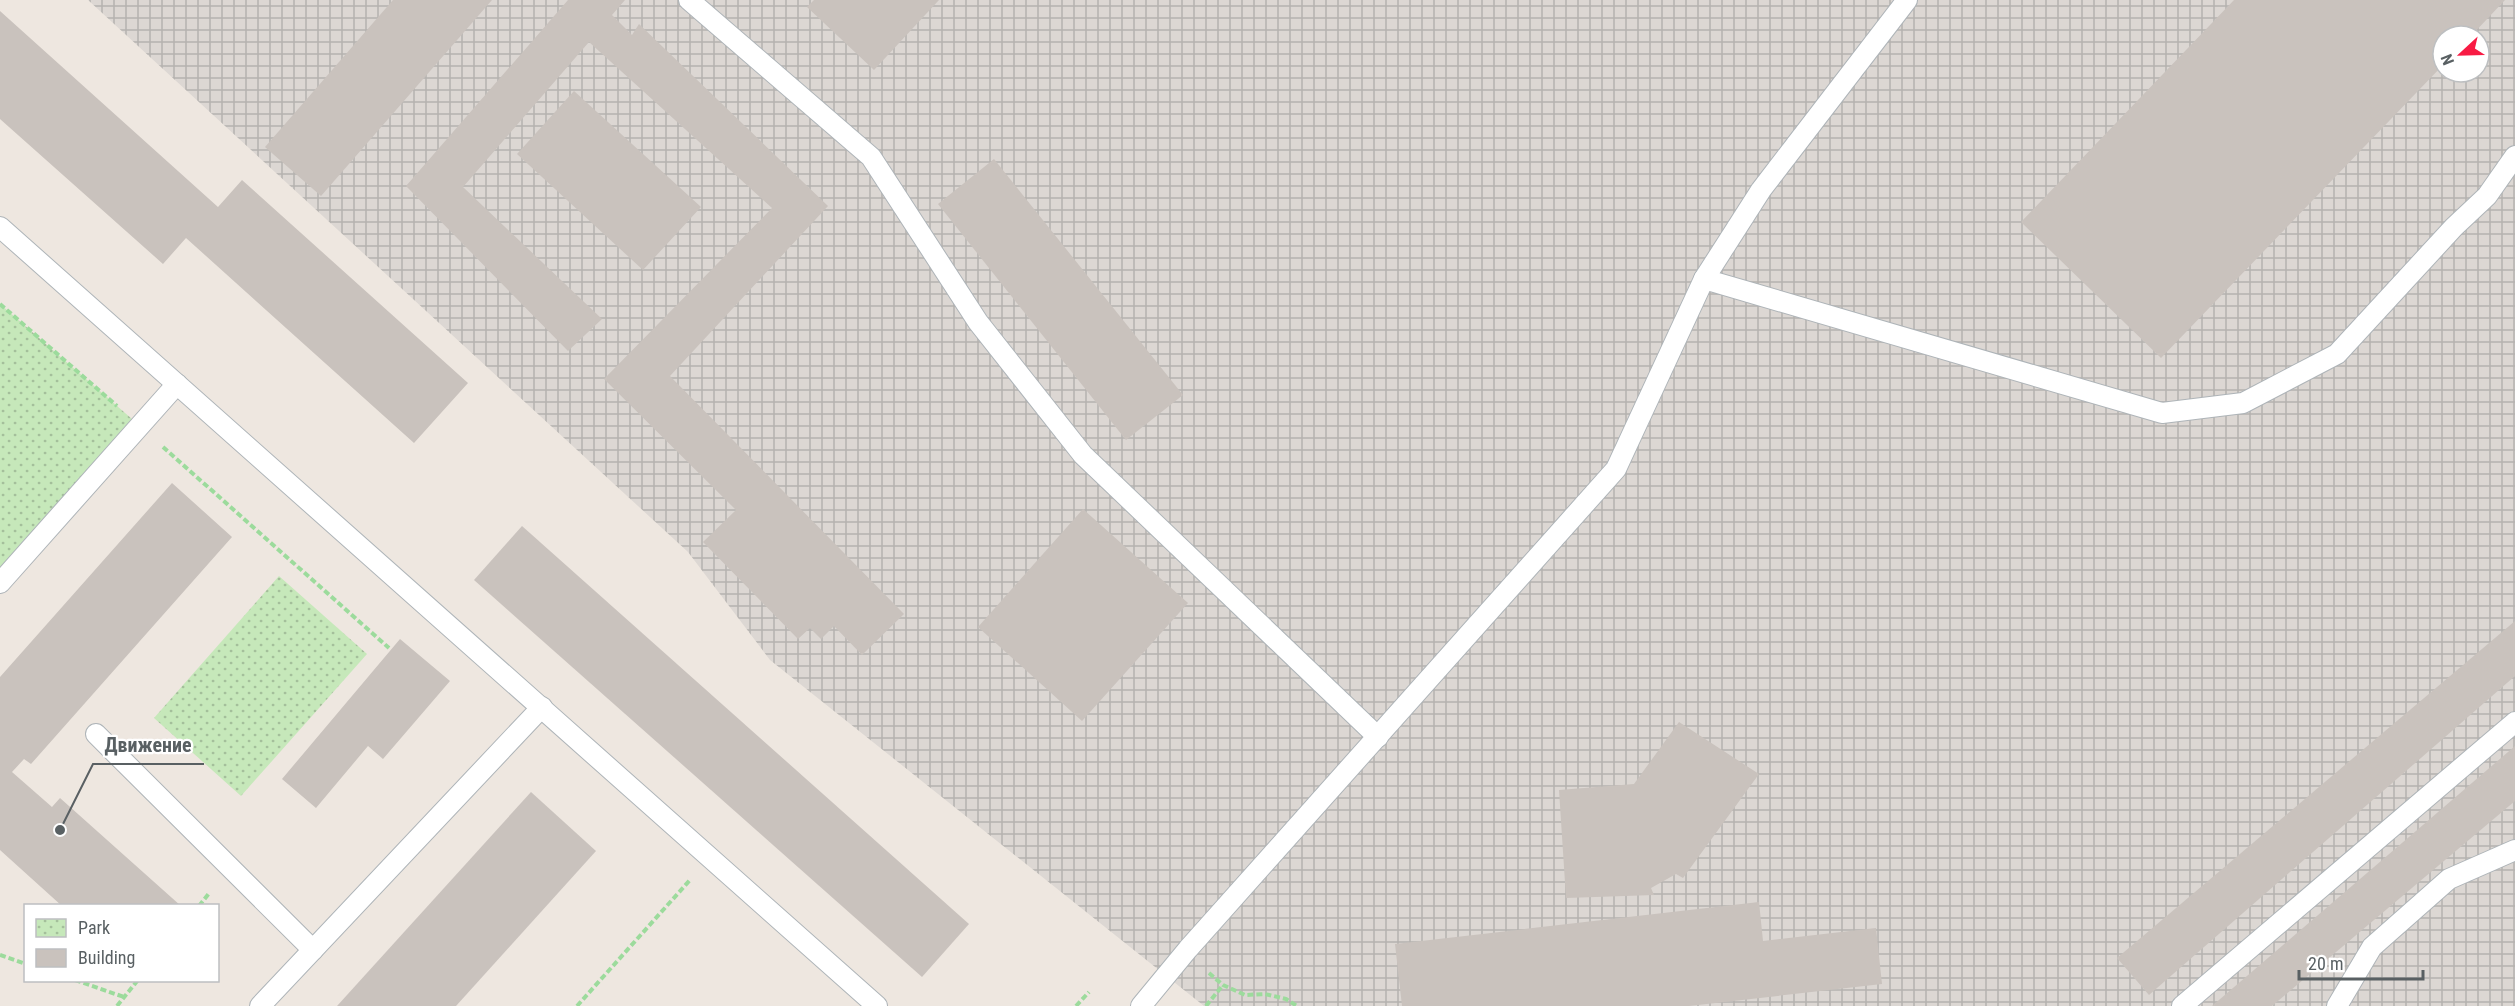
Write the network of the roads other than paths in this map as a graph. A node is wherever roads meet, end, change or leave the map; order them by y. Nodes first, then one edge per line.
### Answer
1 (689, 0) edge
2 (1907, 0) edge
3 (2515, 156) edge
4 (0, 228) edge
5 (1704, 279) junction
6 (177, 384) junction
7 (0, 583) edge
8 (542, 707) junction
9 (2515, 722) edge
10 (96, 734) dead end
11 (1378, 737) junction
12 (2515, 850) edge
13 (313, 950) junction
14 (260, 1006) edge
15 (877, 1006) edge
16 (1142, 1006) edge
17 (2182, 1006) edge
18 (2337, 1006) edge

1 - 11 lane
2 - 5 lane
3 - 5 lane
4 - 6 lane
5 - 11 lane
6 - 7 lane
6 - 8 lane
8 - 13 lane
8 - 15 lane
9 - 17 lane
10 - 13 lane
11 - 16 lane
12 - 18 lane
13 - 14 lane

